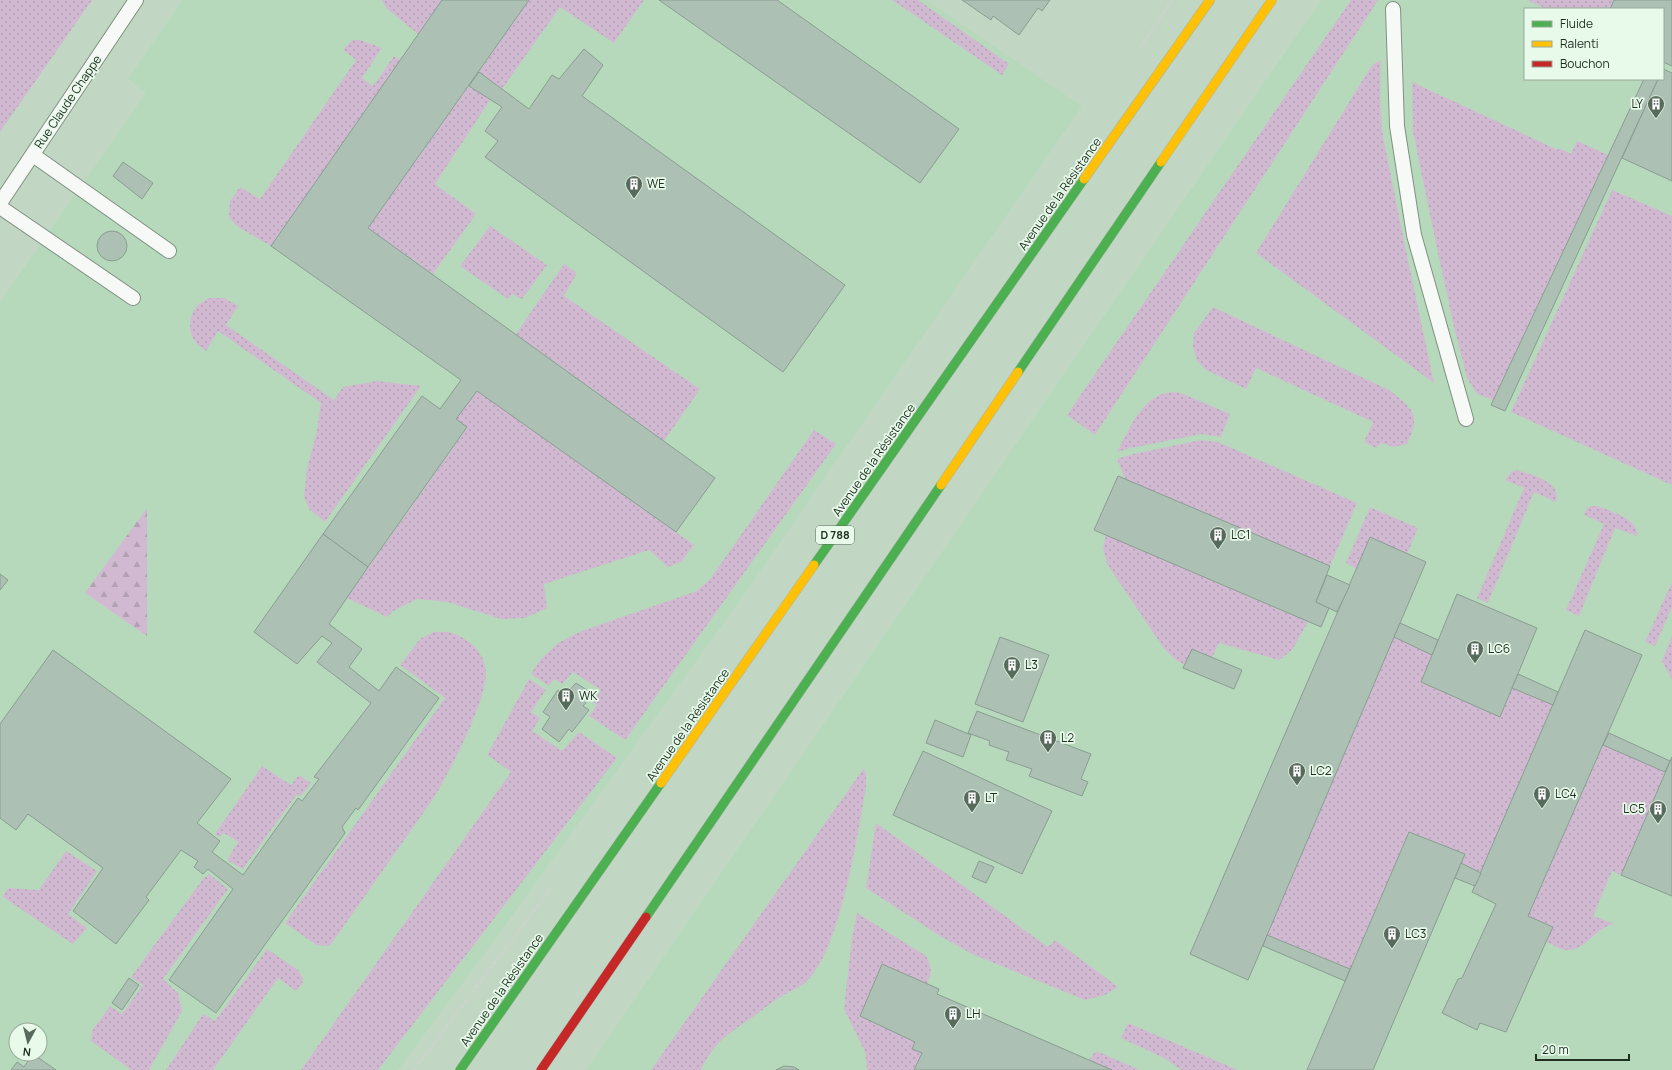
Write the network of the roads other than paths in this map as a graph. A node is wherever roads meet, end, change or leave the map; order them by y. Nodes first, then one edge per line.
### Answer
1 (136, 0) edge
2 (1210, 0) edge
3 (1272, 0) edge
4 (1393, 8) dead end
5 (33, 155) junction
6 (0, 203) edge
7 (0, 208) edge
8 (169, 251) dead end
9 (133, 298) dead end
10 (1466, 419) dead end
11 (460, 1070) edge
12 (541, 1070) edge

1 - 5 lane, Rue Claude Chappe
2 - 11 main road, Avenue de la Résistance / D 788
3 - 12 main road
4 - 10 lane
5 - 6 lane, Rue Claude Chappe
5 - 8 lane
7 - 9 lane

